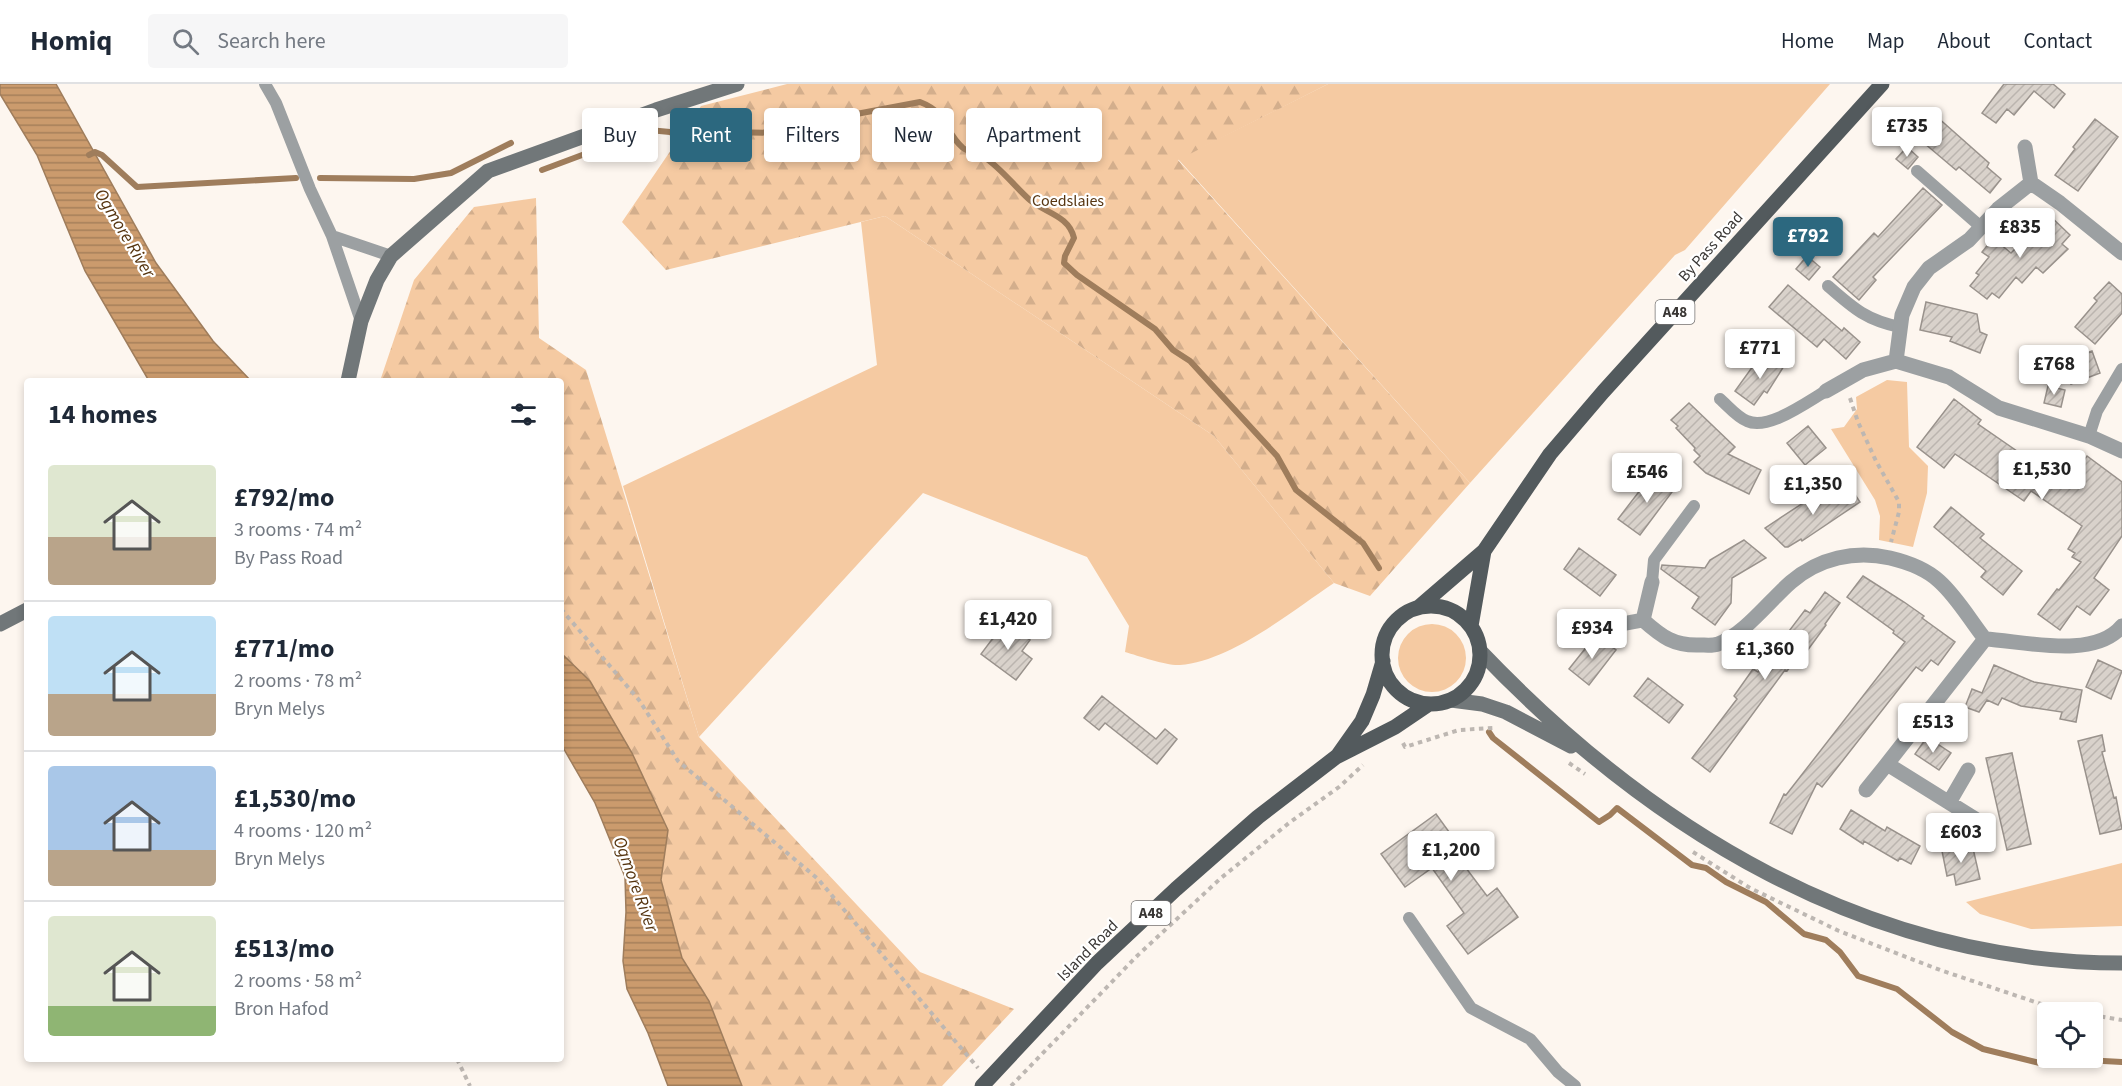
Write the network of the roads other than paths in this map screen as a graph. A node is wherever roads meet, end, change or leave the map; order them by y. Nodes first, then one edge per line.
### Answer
1 (265, 84) edge
2 (737, 84) edge
3 (1882, 84) edge
4 (2025, 147) dead end
5 (1917, 171) dead end
6 (2031, 183) junction
7 (1981, 227) junction
8 (332, 236) junction
9 (2122, 253) edge
10 (391, 256) junction
11 (1828, 286) dead end
12 (361, 321) junction
13 (1900, 327) junction
14 (1896, 362) junction
15 (2122, 369) edge
16 (349, 378) edge
17 (1826, 391) joint
18 (1720, 399) dead end
19 (2089, 436) junction
20 (2122, 451) edge
21 (1694, 506) dead end
22 (1484, 551) junction
23 (1652, 582) joint
24 (1419, 607) junction
25 (24, 612) edge
26 (1643, 620) junction
27 (0, 624) edge
28 (1616, 625) dead end
29 (1471, 626) junction
30 (2121, 630) edge
31 (1985, 639) junction
32 (1480, 651) junction
33 (1383, 661) junction
34 (1451, 700) junction
35 (1429, 704) junction
36 (1336, 757) junction
37 (1595, 759) junction
38 (1887, 764) junction
39 (1968, 770) dead end
40 (1866, 790) dead end
41 (1950, 801) junction
42 (1977, 820) dead end
43 (1409, 918) dead end
44 (2122, 963) edge
45 (985, 1082) edge
46 (1575, 1086) edge

1 - 8 lane
2 - 10 main road
3 - 22 main road, By Pass Road / A48
4 - 6 street
5 - 7 lane
6 - 7 street
6 - 9 street
7 - 13 street
8 - 10 lane
8 - 12 lane
10 - 12 main road
11 - 13 lane
12 - 16 main road
13 - 14 street
14 - 17 street
14 - 19 street
15 - 19 lane
17 - 18 lane
19 - 20 street
21 - 23 lane
22 - 24 main road, By Pass Road / A48
22 - 29 main road, By Pass Road / A48
23 - 26 street
24 - 29 main road
24 - 33 main road
25 - 27 main road
26 - 28 street
26 - 31 street
29 - 32 main road
30 - 31 street
31 - 38 street
32 - 34 main road
32 - 37 main road
33 - 35 main road
33 - 36 main road, Island Road / A48
34 - 35 main road
34 - 37 main road
35 - 36 main road, Island Road / A48
36 - 45 main road, Island Road / A48
37 - 44 main road
38 - 40 street
38 - 41 street
39 - 41 street
41 - 42 street
43 - 46 lane

